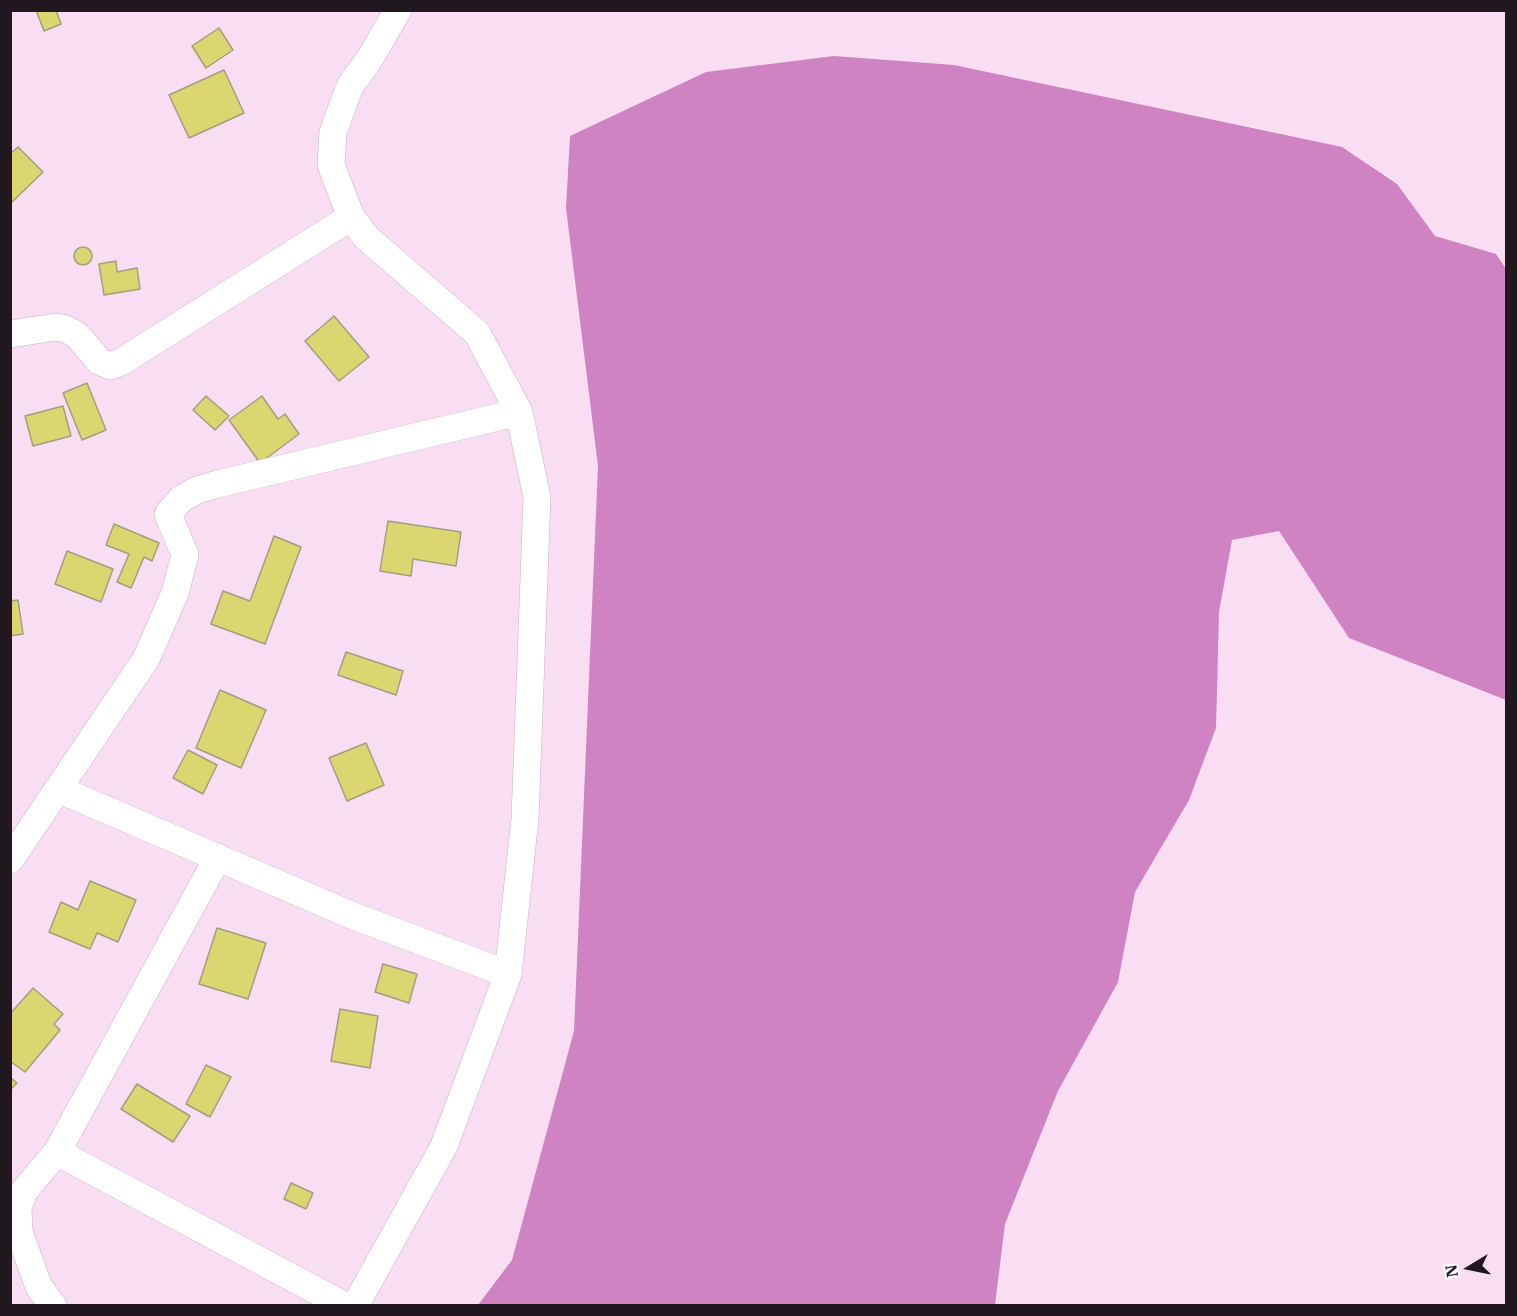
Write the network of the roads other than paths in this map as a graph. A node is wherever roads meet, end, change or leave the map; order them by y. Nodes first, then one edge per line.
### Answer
1 (398, 10) edge
2 (351, 217) junction
3 (10, 334) edge
4 (519, 412) junction
5 (58, 789) junction
6 (218, 857) junction
7 (10, 860) edge
8 (508, 974) junction
9 (57, 1152) junction
10 (17, 1184) edge
11 (53, 1305) edge
12 (345, 1305) edge
13 (355, 1305) edge

1 - 2 street
2 - 3 street
2 - 4 street
4 - 5 street
4 - 8 street
5 - 6 street
5 - 7 street
6 - 8 street
6 - 9 street
8 - 13 street
9 - 10 street
9 - 12 street
10 - 11 street

